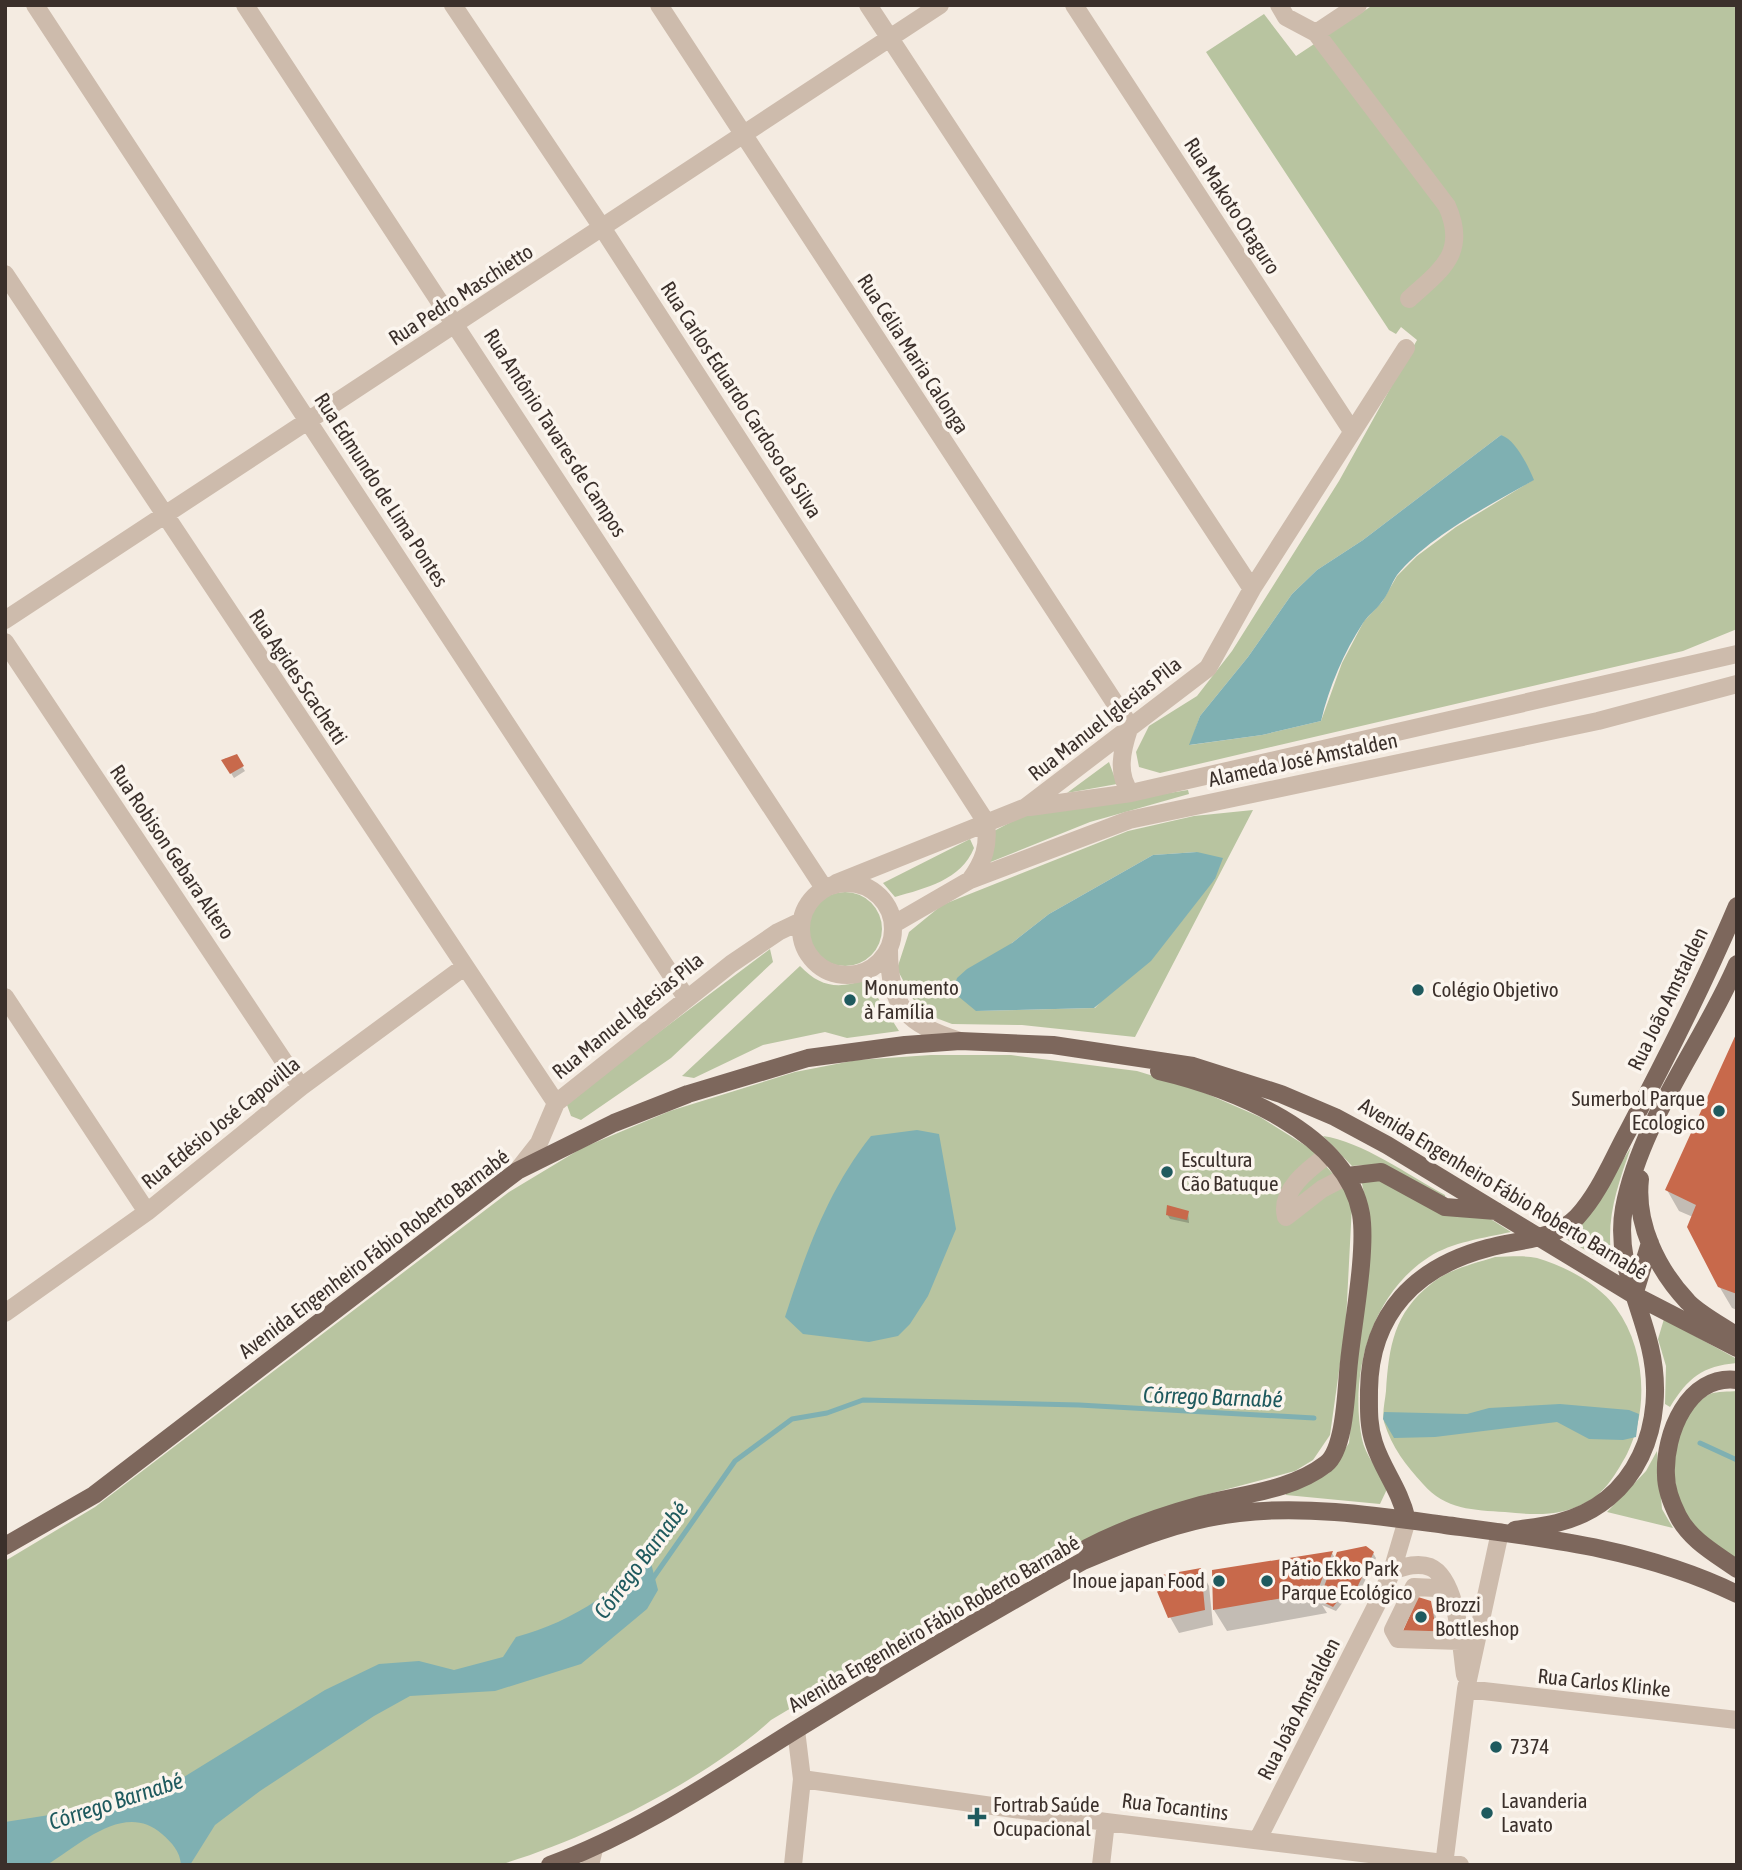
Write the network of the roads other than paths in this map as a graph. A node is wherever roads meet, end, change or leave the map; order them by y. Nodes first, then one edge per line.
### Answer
1 (35, 5) edge
2 (245, 5) edge
3 (453, 5) edge
4 (659, 5) edge
5 (867, 5) edge
6 (940, 5) edge
7 (1074, 5) edge
8 (1279, 5) edge
9 (1358, 5) edge
10 (1317, 33) junction
11 (889, 38) junction
12 (742, 135) junction
13 (603, 229) junction
14 (5, 274) edge
15 (1409, 299) dead end
16 (457, 325) junction
17 (1406, 348) dead end
18 (308, 420) junction
19 (1352, 431) junction
20 (163, 516) junction
21 (1252, 589) junction
22 (5, 620) edge
23 (5, 642) edge
24 (1737, 645) edge
25 (1737, 654) edge
26 (1704, 663) junction
27 (1737, 684) edge
28 (1130, 726) junction
29 (1132, 793) junction
30 (1026, 807) junction
31 (986, 822) junction
32 (970, 880) junction
33 (830, 885) junction
34 (1737, 906) edge
35 (801, 921) junction
36 (894, 924) junction
37 (889, 950) junction
38 (1737, 964) edge
39 (464, 967) junction
40 (5, 997) edge
41 (687, 999) junction
42 (960, 1041) junction
43 (1117, 1054) junction
44 (301, 1087) junction
45 (556, 1103) junction
46 (1648, 1132) junction
47 (1329, 1154) junction
48 (517, 1171) junction
49 (1347, 1176) junction
50 (147, 1212) junction
51 (1499, 1212) junction
52 (1538, 1237) junction
53 (1650, 1243) junction
54 (1634, 1295) junction
55 (5, 1313) edge
56 (1737, 1336) edge
57 (1737, 1348) edge
58 (1737, 1380) edge
59 (1407, 1520) junction
60 (1500, 1532) junction
61 (5, 1546) edge
62 (1070, 1568) junction
63 (1737, 1569) edge
64 (1392, 1571) junction
65 (1737, 1594) edge
66 (1452, 1601) junction
67 (1460, 1641) junction
68 (1466, 1689) junction
69 (1737, 1720) edge
70 (796, 1730) junction
71 (802, 1779) junction
72 (1106, 1822) junction
73 (1258, 1839) junction
74 (592, 1857) edge
75 (1450, 1864) edge
76 (550, 1865) edge
77 (793, 1865) edge
78 (1101, 1865) edge

1 - 18 street, Rua Edmundo de Lima Pontes
2 - 16 street, Rua Antônio Tavares de Campos
3 - 13 street, Rua Carlos Eduardo Cardoso da Silva
4 - 12 street, Rua Célia Maria Calonga
5 - 11 street
6 - 11 street, Rua Pedro Maschietto
7 - 19 street, Rua Makoto Otaguro
8 - 10 street
9 - 10 street
10 - 15 street
11 - 12 street, Rua Pedro Maschietto
11 - 21 street
12 - 13 street, Rua Pedro Maschietto
12 - 28 street, Rua Célia Maria Calonga
13 - 16 street, Rua Pedro Maschietto
13 - 31 street, Rua Carlos Eduardo Cardoso da Silva
14 - 20 street, Rua Agides Scachetti
16 - 18 street, Rua Pedro Maschietto
16 - 33 street, Rua Antônio Tavares de Campos
17 - 19 street, Rua Manuel Iglesias Pila
18 - 20 street, Rua Pedro Maschietto
18 - 41 street, Rua Edmundo de Lima Pontes
19 - 21 street, Rua Manuel Iglesias Pila
20 - 22 street, Rua Pedro Maschietto
20 - 39 street, Rua Agides Scachetti
21 - 28 street, Rua Manuel Iglesias Pila
23 - 44 street, Rua Robison Gebara Altero
24 - 26 street
25 - 26 street, Alameda José Amstalden
26 - 29 street, Alameda José Amstalden
27 - 32 street, Alameda José Amstalden
28 - 29 street
28 - 30 street, Rua Manuel Iglesias Pila
29 - 30 street, Alameda José Amstalden
30 - 31 street, Rua Manuel Iglesias Pila
31 - 32 street
31 - 33 street, Rua Manuel Iglesias Pila
32 - 36 street, Alameda José Amstalden
33 - 35 street
33 - 36 street
34 - 52 main road, Rua João Amstalden
35 - 37 street
35 - 41 street, Rua Manuel Iglesias Pila
36 - 37 street
37 - 42 street
38 - 46 main road, Rua João Amstalden
39 - 44 street, Rua Edésio José Capovilla
39 - 45 street, Rua Agides Scachetti
40 - 50 street
41 - 45 street, Rua Manuel Iglesias Pila
42 - 43 main road, Avenida Engenheiro Fábio Roberto Barnabé
42 - 48 main road, Avenida Engenheiro Fábio Roberto Barnabé
43 - 47 main road
43 - 51 main road, Avenida Engenheiro Fábio Roberto Barnabé
44 - 50 street, Rua Edésio José Capovilla
45 - 48 street
46 - 53 main road
46 - 54 main road, Rua João Amstalden
47 - 49 main road
47 - 49 street
48 - 61 main road, Avenida Engenheiro Fábio Roberto Barnabé
49 - 51 main road
49 - 62 main road
50 - 55 street, Rua Edésio José Capovilla
51 - 52 main road, Avenida Engenheiro Fábio Roberto Barnabé
52 - 54 main road, Avenida Engenheiro Fábio Roberto Barnabé
52 - 59 main road, Rua João Amstalden
53 - 54 main road
53 - 56 main road
54 - 57 main road, Avenida Engenheiro Fábio Roberto Barnabé
54 - 60 main road, Rua João Amstalden
58 - 63 main road
59 - 60 main road, Avenida Engenheiro Fábio Roberto Barnabé
59 - 62 main road, Avenida Engenheiro Fábio Roberto Barnabé
59 - 64 street, Rua João Amstalden
60 - 65 main road, Avenida Engenheiro Fábio Roberto Barnabé
60 - 68 street
62 - 70 main road, Avenida Engenheiro Fábio Roberto Barnabé
64 - 66 street
64 - 73 street, Rua João Amstalden
66 - 67 street
66 - 67 street
67 - 68 street
68 - 69 street, Rua Carlos Klinke
68 - 75 street
70 - 71 street
70 - 74 main road, Avenida Engenheiro Fábio Roberto Barnabé
71 - 72 street, Rua Tocantins
71 - 77 street
72 - 73 street, Rua Tocantins
72 - 78 street
73 - 75 street, Rua Tocantins
74 - 76 main road, Avenida Engenheiro Fábio Roberto Barnabé

